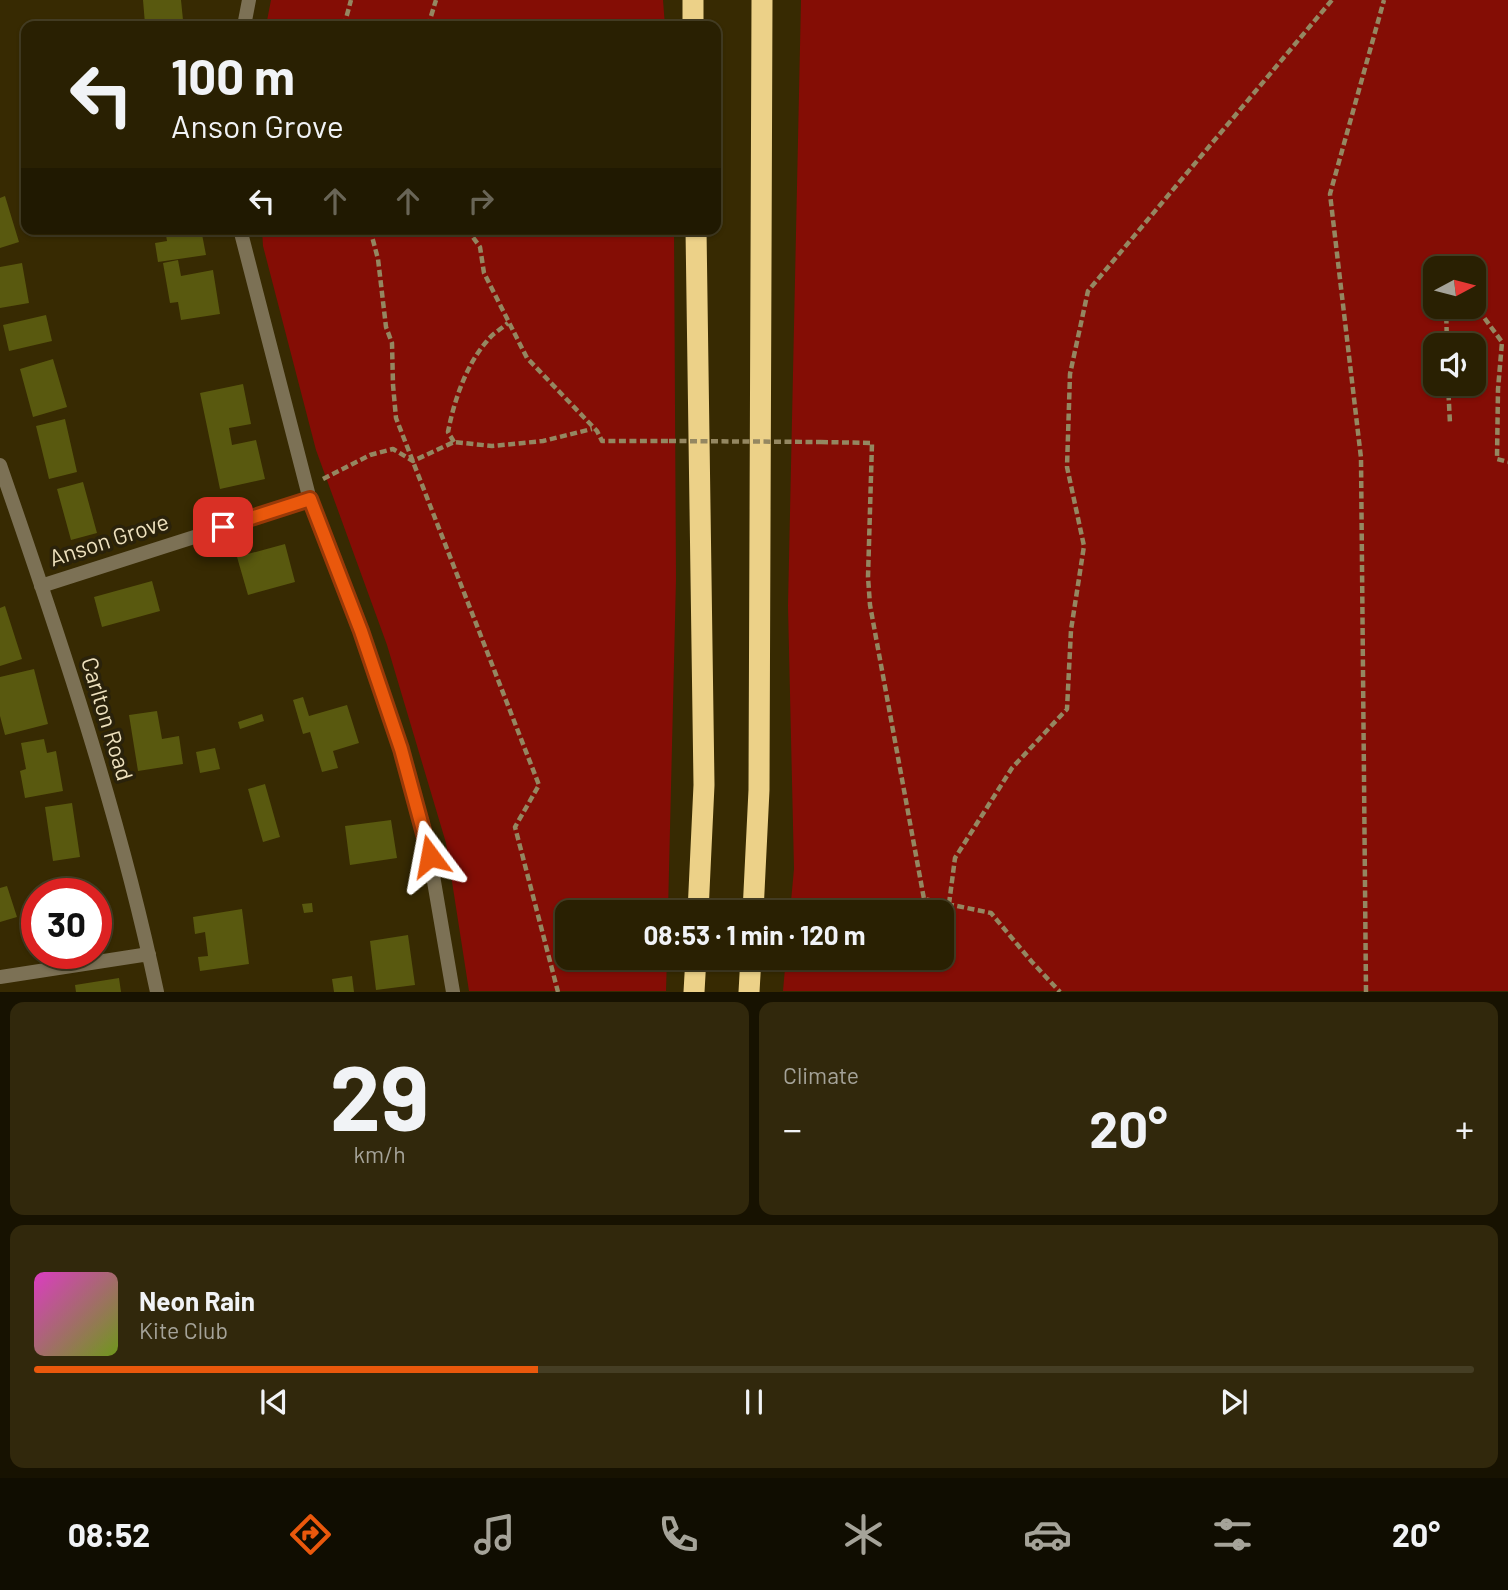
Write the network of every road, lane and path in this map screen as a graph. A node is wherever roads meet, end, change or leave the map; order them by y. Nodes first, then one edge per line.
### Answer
1 (249, 0) edge
2 (352, 0) edge
3 (693, 0) edge
4 (762, 0) edge
5 (1332, 0) edge
6 (1384, 0) edge
7 (436, 1) edge
8 (245, 21) edge
9 (346, 21) edge
10 (430, 21) edge
11 (693, 21) edge
12 (242, 235) edge
13 (372, 235) edge
14 (471, 235) edge
15 (696, 235) edge
16 (1485, 319) edge
17 (508, 323) junction
18 (1449, 396) edge
19 (1450, 424) dead end
20 (592, 429) junction
21 (454, 443) junction
22 (413, 461) junction
23 (1508, 462) edge
24 (0, 465) edge
25 (309, 493) junction
26 (41, 586) junction
27 (699, 900) edge
28 (754, 900) edge
29 (929, 900) edge
30 (950, 900) edge
31 (954, 905) edge
32 (149, 954) junction
33 (695, 970) edge
34 (750, 970) edge
35 (0, 977) edge
36 (157, 992) edge
37 (453, 992) edge
38 (558, 992) edge
39 (694, 992) edge
40 (749, 992) edge
41 (1060, 992) edge
42 (1366, 992) edge

1 - 8 street
2 - 9 path
3 - 11 highway
4 - 28 highway
5 - 30 path
6 - 42 path
7 - 10 path
12 - 25 street
13 - 22 path
14 - 17 path
15 - 27 highway
16 - 23 path
17 - 20 path
17 - 21 path
18 - 19 path
20 - 21 path
20 - 29 path, bridge
21 - 22 path
22 - 25 path
22 - 38 path
24 - 26 street, Carlton Road
25 - 26 street, Anson Grove
25 - 37 street
26 - 32 street, Carlton Road
31 - 41 path
32 - 35 street
32 - 36 street, Carlton Road
33 - 39 highway
34 - 40 highway

